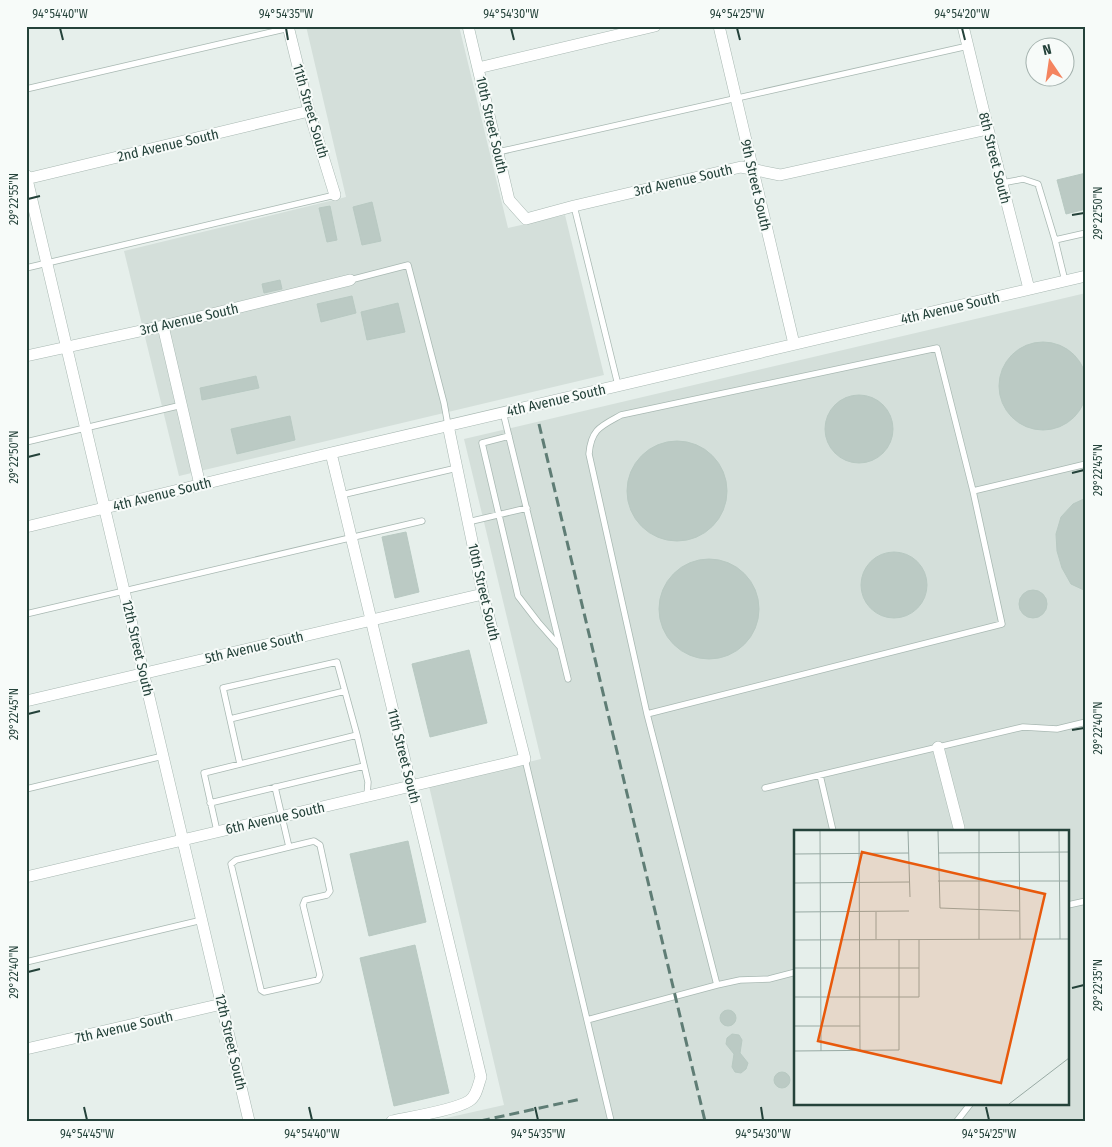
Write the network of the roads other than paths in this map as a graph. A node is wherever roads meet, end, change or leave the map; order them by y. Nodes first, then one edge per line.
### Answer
1 (468, 26) edge
2 (655, 26) edge
3 (719, 26) edge
4 (963, 26) edge
5 (289, 27) edge
6 (968, 46) junction
7 (478, 68) junction
8 (26, 90) edge
9 (736, 98) junction
10 (309, 111) junction
11 (988, 129) junction
12 (498, 152) junction
13 (753, 170) junction
14 (26, 177) edge
15 (1002, 183) junction
16 (336, 196) joint
17 (574, 206) junction
18 (526, 219) joint
19 (1086, 233) edge
20 (1055, 240) junction
21 (47, 263) junction
22 (26, 268) edge
23 (1086, 276) edge
24 (350, 280) joint
25 (1065, 281) junction
26 (1029, 289) junction
27 (163, 326) junction
28 (794, 344) junction
29 (67, 346) junction
30 (26, 356) edge
31 (618, 385) junction
32 (182, 406) junction
33 (503, 412) junction
34 (448, 425) junction
35 (86, 428) junction
36 (509, 436) junction
37 (26, 442) edge
38 (330, 453) junction
39 (1086, 464) edge
40 (457, 468) junction
41 (200, 484) junction
42 (973, 491) junction
43 (340, 494) junction
44 (105, 508) junction
45 (527, 508) junction
46 (499, 515) junction
47 (422, 521) dead end
48 (468, 522) junction
49 (26, 527) edge
50 (351, 538) junction
51 (125, 590) junction
52 (483, 594) junction
53 (26, 614) edge
54 (371, 620) junction
55 (561, 649) junction
56 (144, 673) junction
57 (568, 679) dead end
58 (345, 691) junction
59 (26, 701) edge
60 (647, 714) junction
61 (230, 719) junction
62 (1086, 722) edge
63 (357, 735) junction
64 (938, 747) junction
65 (164, 756) junction
66 (525, 758) junction
67 (240, 764) junction
68 (364, 766) junction
69 (820, 775) junction
70 (411, 786) junction
71 (275, 787) junction
72 (26, 788) edge
73 (765, 788) dead end
74 (367, 796) junction
75 (210, 803) junction
76 (281, 816) junction
77 (960, 828) dead end
78 (833, 830) edge
79 (217, 832) junction
80 (183, 840) junction
81 (289, 847) junction
82 (26, 877) edge
83 (1086, 901) edge
84 (1070, 905) edge
85 (202, 920) junction
86 (26, 962) edge
87 (794, 972) edge
88 (717, 985) junction
89 (222, 1004) junction
90 (587, 1020) junction
91 (26, 1050) edge
92 (970, 1104) edge
93 (250, 1121) edge
94 (392, 1121) edge
95 (611, 1121) edge
96 (957, 1121) edge

1 - 7 street, 10th Street South
2 - 7 street
3 - 9 street, 9th Street South
4 - 6 street, 8th Street South
5 - 8 lane
5 - 10 street, 11th Street South
6 - 9 lane
6 - 11 street, 8th Street South
7 - 12 street, 10th Street South
9 - 12 lane
9 - 13 street, 9th Street South
10 - 14 street, 2nd Avenue South
10 - 16 street, 11th Street South
11 - 13 street, 3rd Avenue South
11 - 15 street, 8th Street South
12 - 18 street, 10th Street South
13 - 17 street, 3rd Avenue South
13 - 28 street, 9th Street South
14 - 21 street, 12th Street South
15 - 20 lane
15 - 26 street, 8th Street South
16 - 21 lane
17 - 18 street, 3rd Avenue South
17 - 31 lane
19 - 20 lane
20 - 25 lane
21 - 22 lane
21 - 29 street, 12th Street South
23 - 25 street, 4th Avenue South
24 - 27 street, 3rd Avenue South
24 - 34 lane
25 - 26 street, 4th Avenue South
26 - 28 street, 4th Avenue South
27 - 29 street, 3rd Avenue South
27 - 32 street
28 - 31 street, 4th Avenue South
29 - 30 street, 3rd Avenue South
29 - 35 street, 12th Street South
31 - 33 street, 4th Avenue South
32 - 35 lane
32 - 41 street
33 - 34 street, 4th Avenue South
33 - 36 lane
34 - 38 street, 4th Avenue South
34 - 40 street, 10th Street South
35 - 37 lane
35 - 44 street, 12th Street South
36 - 45 lane
36 - 46 lane
38 - 41 street, 4th Avenue South
38 - 43 street, 11th Street South
39 - 42 lane
40 - 43 lane
40 - 48 street, 10th Street South
41 - 44 street, 4th Avenue South
42 - 60 lane
42 - 60 lane
43 - 50 street, 11th Street South
44 - 49 street, 4th Avenue South
44 - 51 street, 12th Street South
45 - 46 lane
45 - 55 lane
46 - 48 lane
46 - 55 lane
47 - 50 lane
48 - 52 street, 10th Street South
50 - 51 lane
50 - 54 street, 11th Street South
51 - 53 lane
51 - 56 street, 12th Street South
52 - 54 street, 5th Avenue South
52 - 66 street, 10th Street South
54 - 56 street, 5th Avenue South
54 - 70 street, 11th Street South
55 - 57 lane
56 - 59 street, 5th Avenue South
56 - 65 street, 12th Street South
58 - 61 lane
58 - 61 lane
58 - 63 lane
60 - 88 lane
61 - 67 lane
62 - 64 lane
63 - 67 lane
63 - 68 lane
64 - 69 lane
64 - 77 street
65 - 72 lane
65 - 80 street, 12th Street South
66 - 70 street, 6th Avenue South
66 - 90 lane
67 - 75 lane
68 - 71 lane
68 - 74 lane
69 - 73 lane
69 - 78 lane
70 - 74 street, 6th Avenue South
70 - 94 street, 11th Street South
71 - 75 lane
71 - 76 lane
74 - 76 street, 6th Avenue South
75 - 79 lane
76 - 79 street, 6th Avenue South
76 - 81 lane
79 - 80 street, 6th Avenue South
80 - 82 street, 6th Avenue South
80 - 85 street, 12th Street South
81 - 81 lane
83 - 84 lane
85 - 86 lane
85 - 89 street, 12th Street South
87 - 88 lane
88 - 90 lane
89 - 91 street, 7th Avenue South
89 - 93 street, 12th Street South
90 - 95 lane
92 - 96 lane

